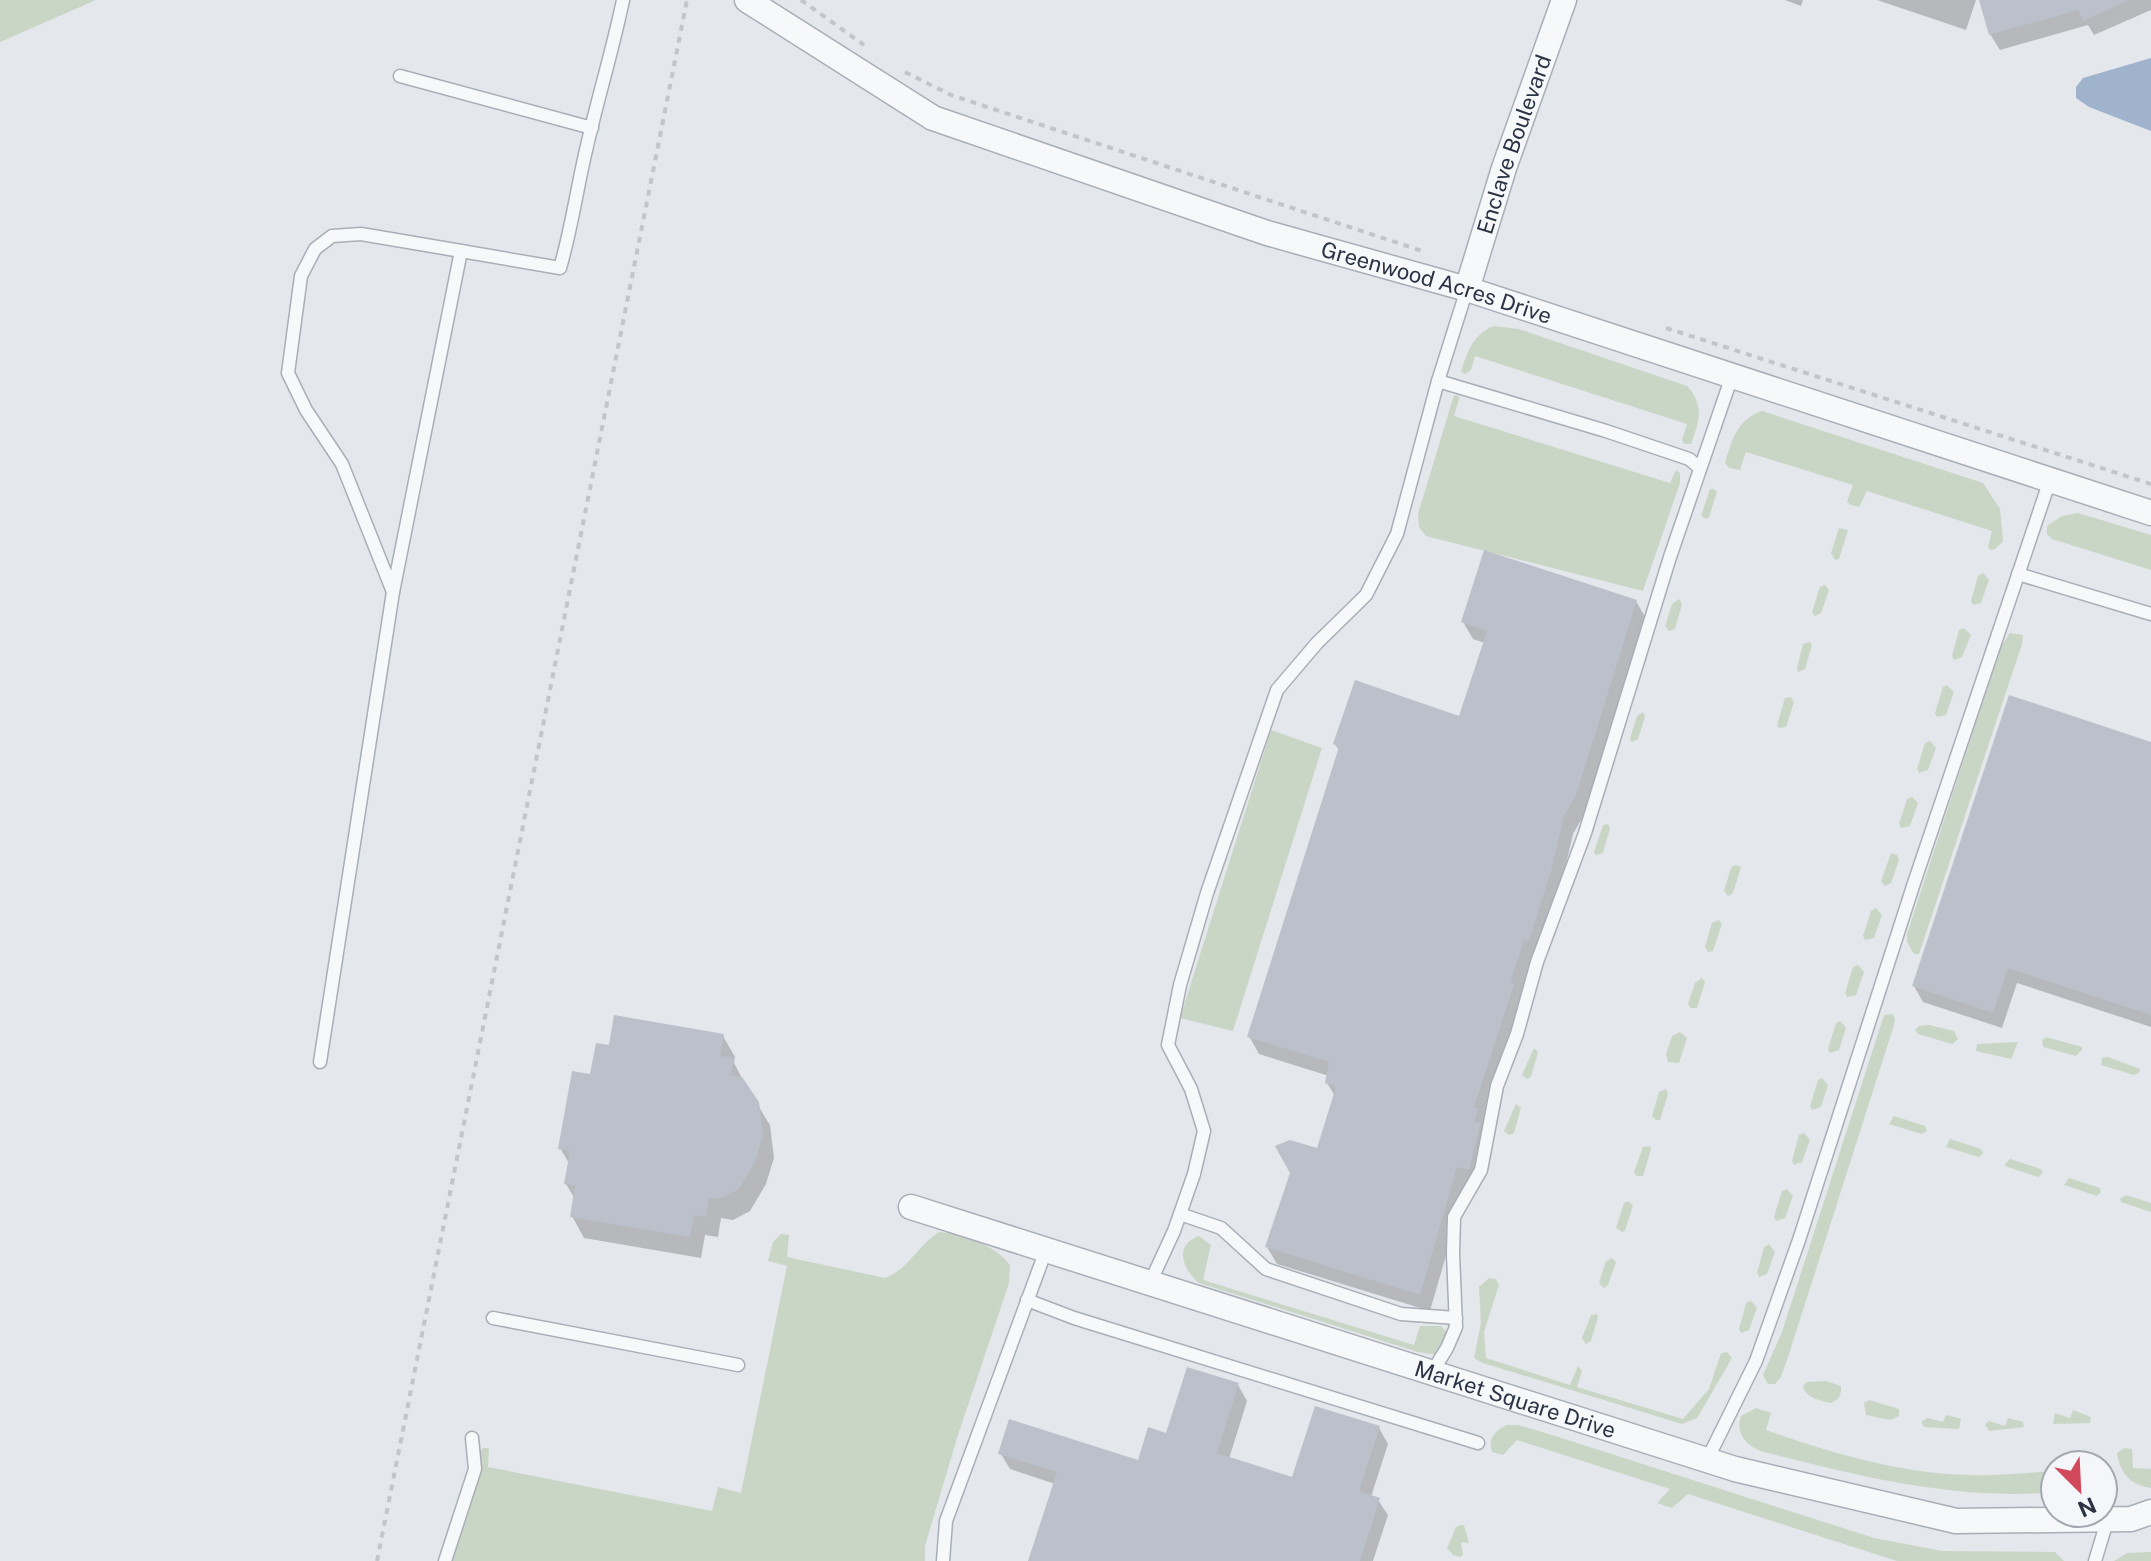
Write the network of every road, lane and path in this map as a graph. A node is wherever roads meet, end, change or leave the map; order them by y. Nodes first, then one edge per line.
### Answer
1 (623, 0) edge
2 (687, 0) edge
3 (747, 0) edge
4 (801, 0) edge
5 (1564, 0) edge
6 (865, 47) dead end
7 (903, 71) dead end
8 (400, 76) dead end
9 (592, 128) junction
10 (461, 251) junction
11 (1437, 256) dead end
12 (1467, 289) junction
13 (1665, 328) dead end
14 (1732, 376) junction
15 (1438, 381) junction
16 (1700, 468) junction
17 (2050, 480) junction
18 (2151, 484) edge
19 (2151, 513) edge
20 (2018, 574) junction
21 (393, 592) junction
22 (2151, 614) edge
23 (320, 1062) dead end
24 (911, 1207) dead end
25 (1180, 1214) junction
26 (1046, 1250) junction
27 (1150, 1283) junction
28 (1027, 1300) junction
29 (493, 1318) dead end
30 (1456, 1318) junction
31 (738, 1365) dead end
32 (1432, 1372) junction
33 (472, 1438) dead end
34 (1478, 1443) dead end
35 (1707, 1460) junction
36 (2130, 1516) edge
37 (2151, 1534) edge
38 (377, 1561) edge
39 (445, 1561) edge
40 (943, 1561) edge
41 (2095, 1561) edge

1 - 9 lane
2 - 38 path
3 - 12 street, Greenwood Acres Drive
4 - 6 path
5 - 12 street, Enclave Boulevard
7 - 11 path
8 - 9 lane
9 - 10 lane
10 - 21 lane
10 - 21 lane
12 - 14 street, Greenwood Acres Drive
12 - 15 lane
13 - 18 path
14 - 16 lane
14 - 17 street, Greenwood Acres Drive
15 - 16 lane
15 - 25 lane
16 - 30 lane
17 - 19 street, Greenwood Acres Drive
17 - 20 lane
20 - 22 lane
20 - 35 lane
21 - 23 lane
24 - 26 street, Market Square Drive
25 - 27 lane
25 - 30 lane
26 - 27 street, Market Square Drive
26 - 28 lane
27 - 32 street, Market Square Drive
28 - 34 lane
28 - 40 lane
29 - 31 lane
30 - 32 lane
32 - 35 street, Market Square Drive
33 - 39 lane
35 - 36 street, Market Square Drive
36 - 37 street
36 - 41 lane

